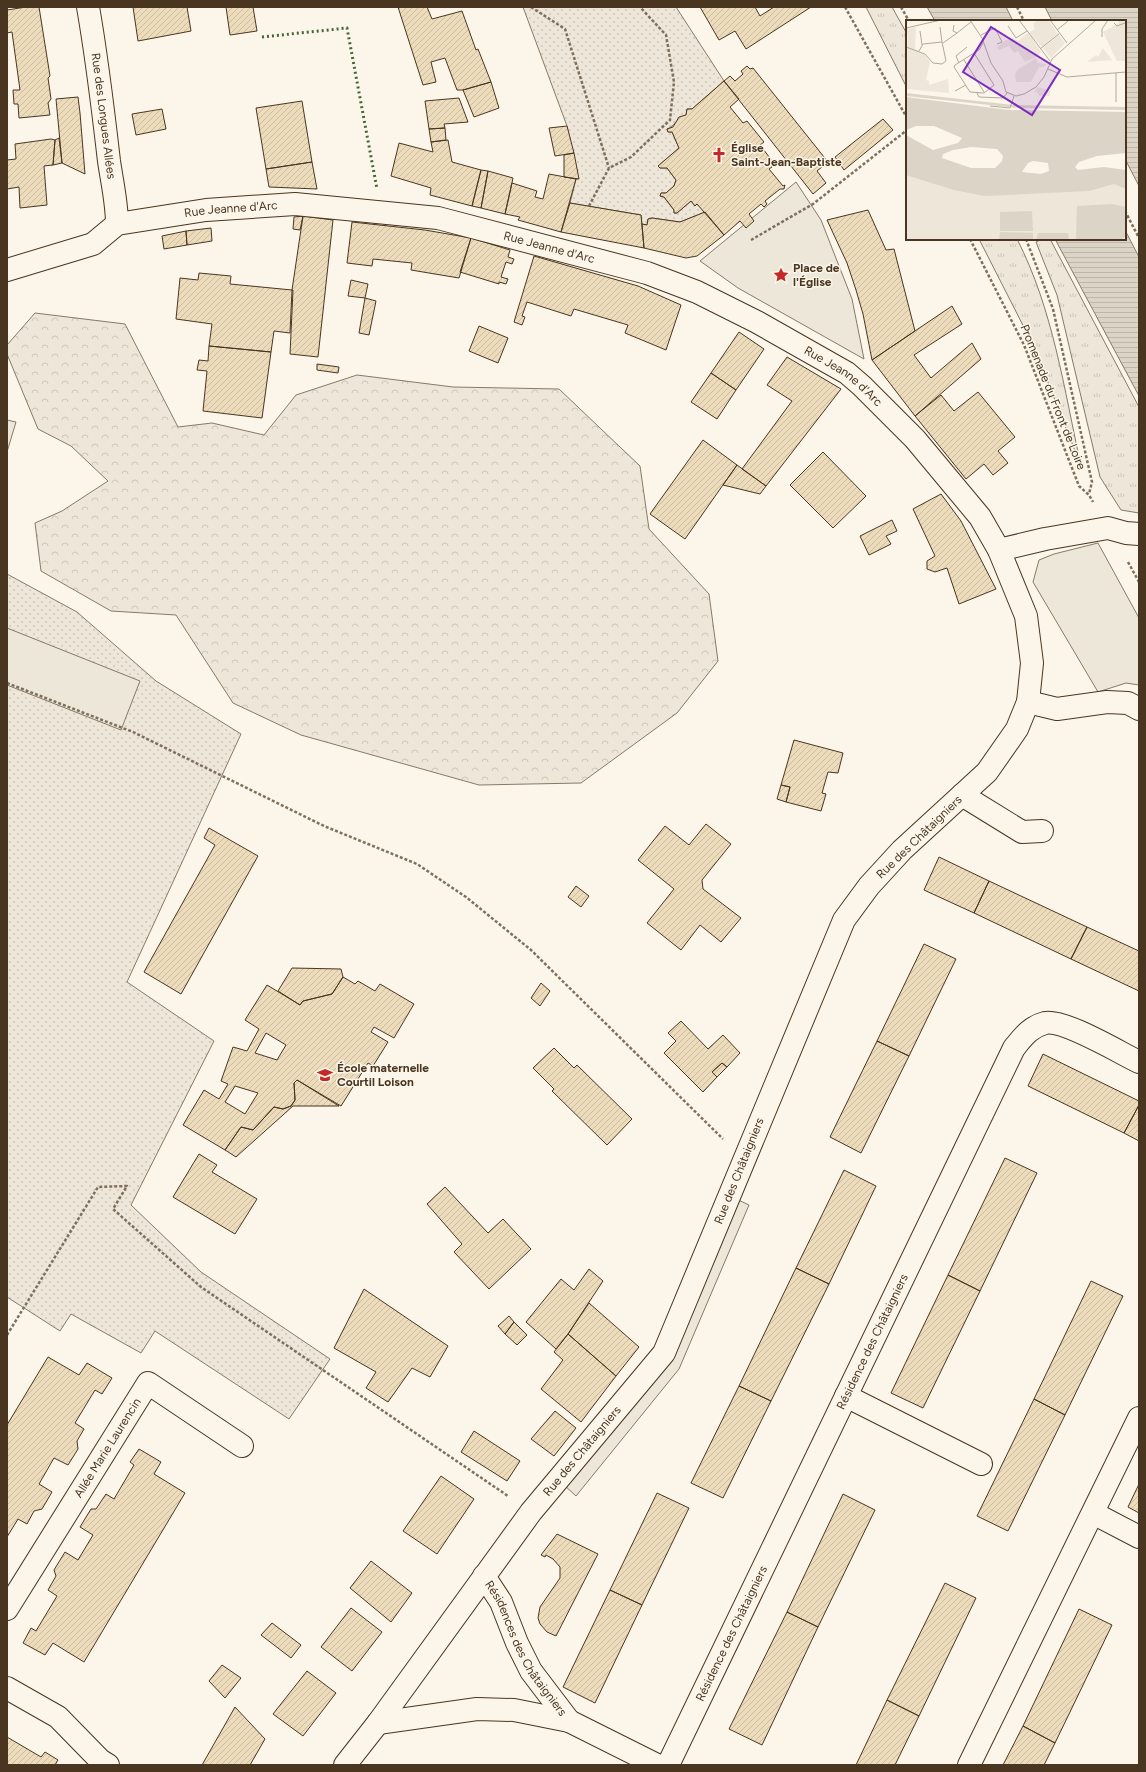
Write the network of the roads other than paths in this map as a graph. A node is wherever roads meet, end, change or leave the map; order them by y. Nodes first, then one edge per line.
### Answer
1 (88, 7) edge
2 (117, 224) junction
3 (7, 270) edge
4 (1139, 534) edge
5 (999, 550) junction
6 (1028, 702) junction
7 (1139, 709) edge
8 (962, 795) junction
9 (1042, 831) dead end
10 (1139, 1062) edge
11 (846, 1396) junction
12 (1139, 1418) edge
13 (242, 1446) dead end
14 (981, 1464) dead end
15 (1092, 1513) junction
16 (1139, 1537) edge
17 (484, 1576) junction
18 (7, 1609) edge
19 (7, 1688) edge
20 (569, 1721) junction
21 (378, 1723) junction
22 (108, 1765) edge
23 (345, 1765) edge
24 (657, 1765) edge
25 (668, 1765) edge
26 (969, 1765) edge

1 - 2 street, Rue des Longues Allées
2 - 3 street
2 - 5 street, Rue Jeanne d'Arc
4 - 5 street
5 - 6 street, Rue des Châtaigniers
6 - 7 street
6 - 8 street, Rue des Châtaigniers
8 - 9 street
8 - 17 street, Rue des Châtaigniers
10 - 11 street, Résidence des Châtaigniers
11 - 14 street
11 - 25 street, Résidence des Châtaigniers
12 - 15 street
13 - 18 street, Allée Marie Laurencin
15 - 16 street
15 - 26 street
17 - 20 street, Résidences des Châtaigniers
17 - 21 street, Rue des Châtaigniers
19 - 22 street
20 - 21 street
20 - 24 street
21 - 23 street, Rue des Châtaigniers

